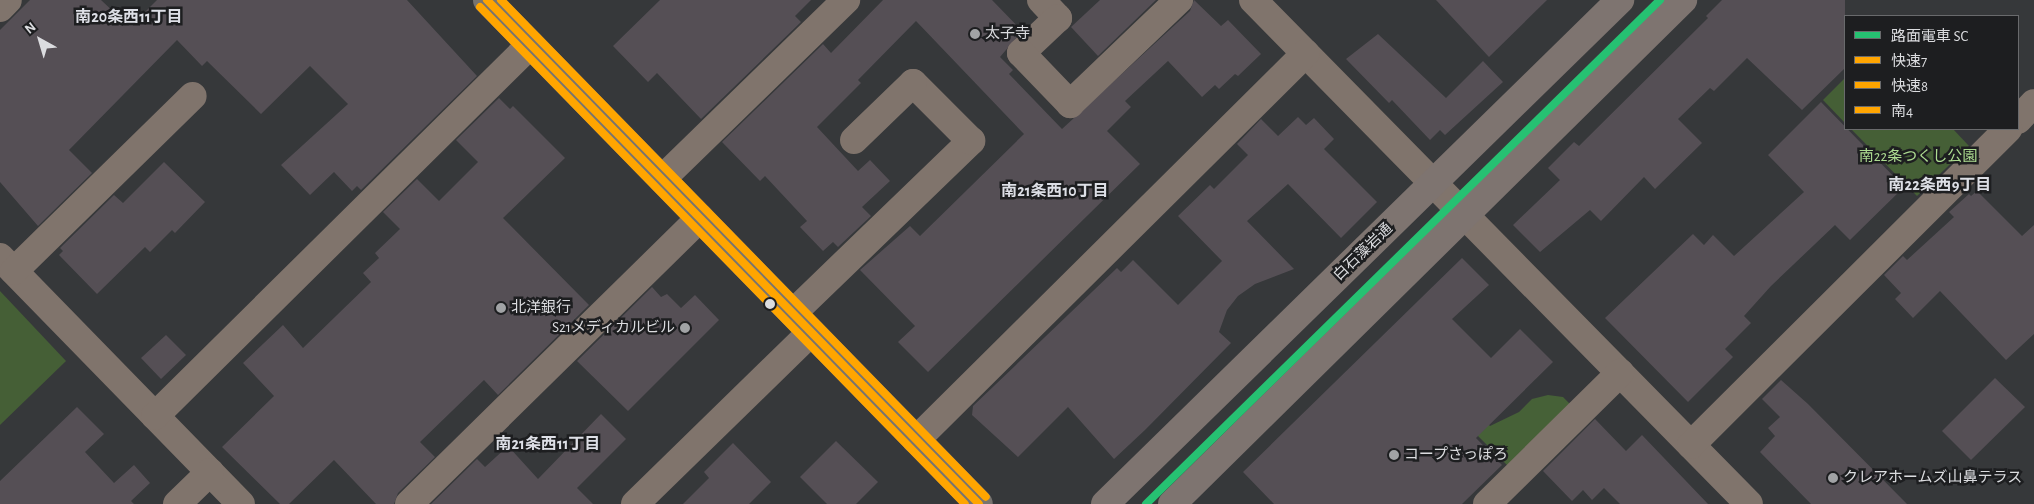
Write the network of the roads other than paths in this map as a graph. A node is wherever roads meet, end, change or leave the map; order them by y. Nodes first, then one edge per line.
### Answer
1 (8, 0) edge
2 (487, 0) edge
3 (846, 0) edge
4 (1041, 0) edge
5 (1179, 0) edge
6 (1253, 0) edge
7 (1620, 0) edge
8 (1683, 0) edge
9 (0, 8) edge
10 (530, 45) junction
11 (1306, 54) junction
12 (192, 96) dead end
13 (2034, 103) edge
14 (2019, 119) edge
15 (2007, 130) edge
16 (854, 140) dead end
17 (662, 179) junction
18 (1433, 182) junction
19 (1464, 215) junction
20 (700, 218) junction
21 (7, 264) edge
22 (802, 323) junction
23 (1620, 373) junction
24 (155, 416) junction
25 (916, 440) junction
26 (1691, 445) junction
27 (210, 472) junction
28 (177, 504) edge
29 (241, 504) edge
30 (409, 504) edge
31 (635, 504) edge
32 (979, 504) edge
33 (1105, 504) edge
34 (1172, 504) edge
35 (1487, 504) edge
36 (1749, 504) edge

1 - 9 street
2 - 10 highway
3 - 17 street
4 - 5 street
6 - 11 street
7 - 18 main road, 白石藻岩通
8 - 19 main road
10 - 17 highway
10 - 24 street
11 - 18 street
11 - 25 street
12 - 21 street
13 - 14 street
15 - 26 street
16 - 22 street
17 - 20 highway
18 - 19 street
18 - 33 main road, 白石藻岩通
19 - 23 street
19 - 34 main road
20 - 22 highway
20 - 30 street
21 - 24 street
22 - 25 highway
22 - 31 street
23 - 26 street
23 - 35 street
24 - 27 street
25 - 32 highway
26 - 36 street
27 - 28 street
27 - 29 street

